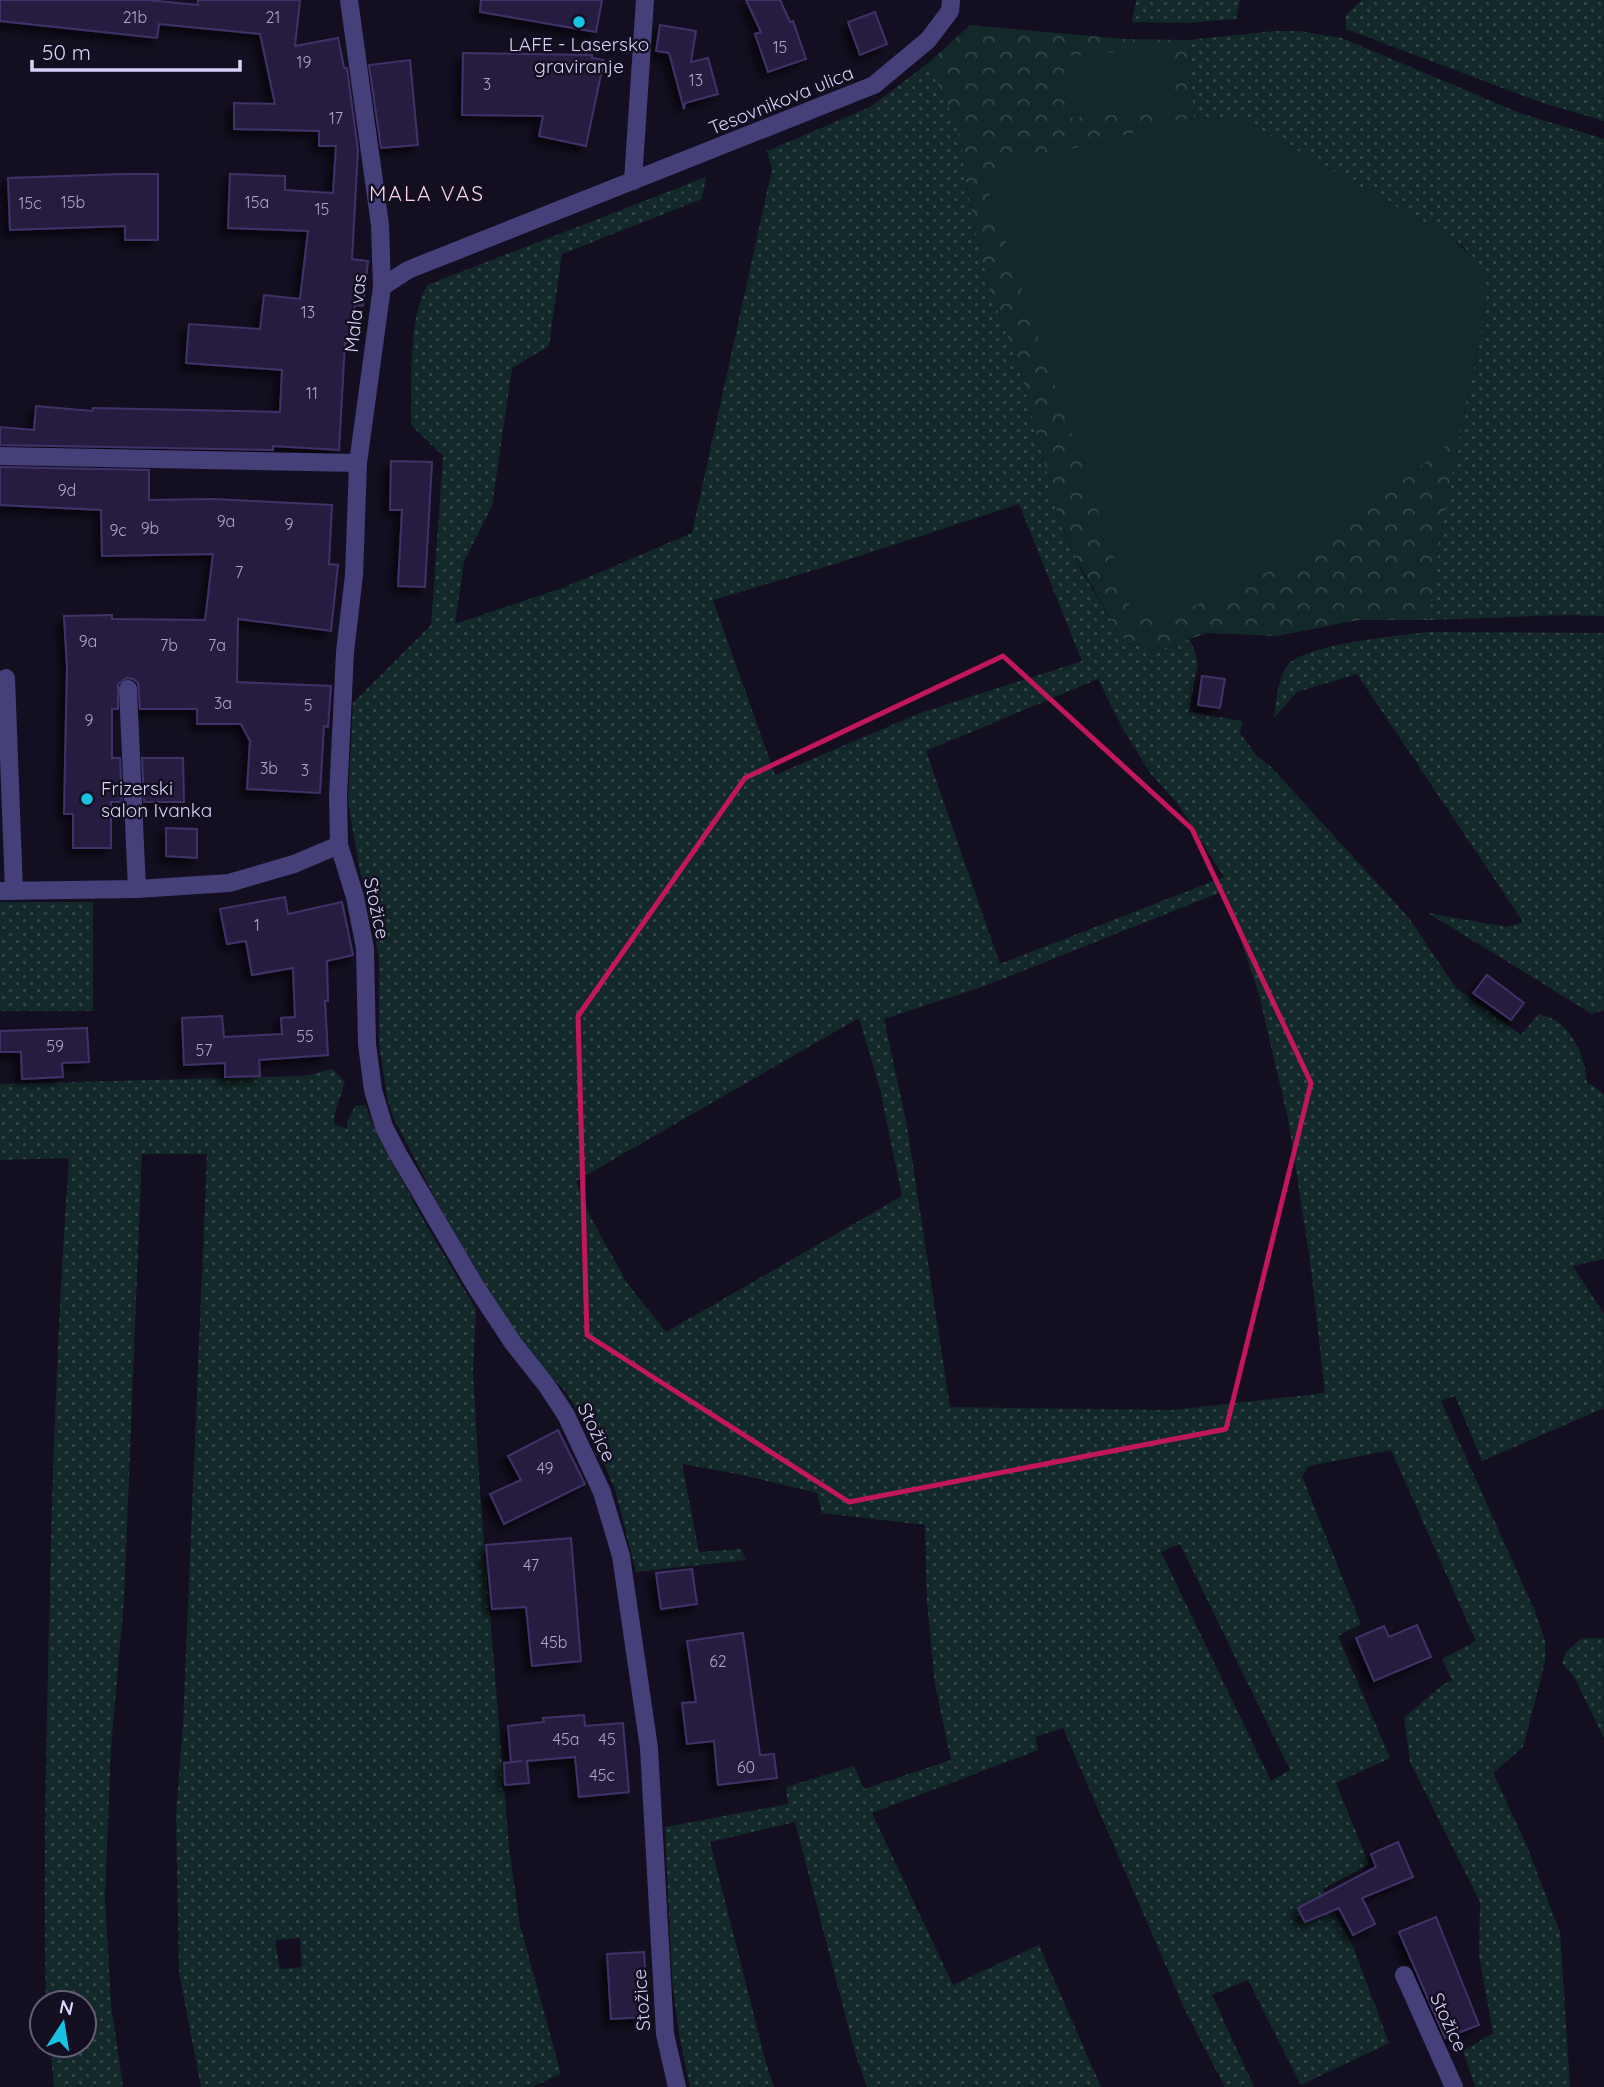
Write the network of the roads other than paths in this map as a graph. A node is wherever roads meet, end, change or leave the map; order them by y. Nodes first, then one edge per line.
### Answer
1 (349, 0) edge
2 (645, 0) edge
3 (951, 0) edge
4 (633, 181) junction
5 (383, 287) junction
6 (0, 456) edge
7 (358, 463) junction
8 (6, 678) dead end
9 (128, 690) dead end
10 (339, 845) junction
11 (137, 889) junction
12 (7, 891) edge
13 (1404, 1975) dead end
14 (677, 2087) edge
15 (1454, 2087) edge

1 - 5 street, Mala vas
2 - 4 street
3 - 4 street, Tesovnikova ulica
4 - 5 street, Tesovnikova ulica
5 - 7 street, Mala vas
6 - 7 street
7 - 10 street, Mala vas
8 - 12 street
9 - 11 street
10 - 11 street
10 - 14 street, Stožice
11 - 12 street
13 - 15 street, Stožice

